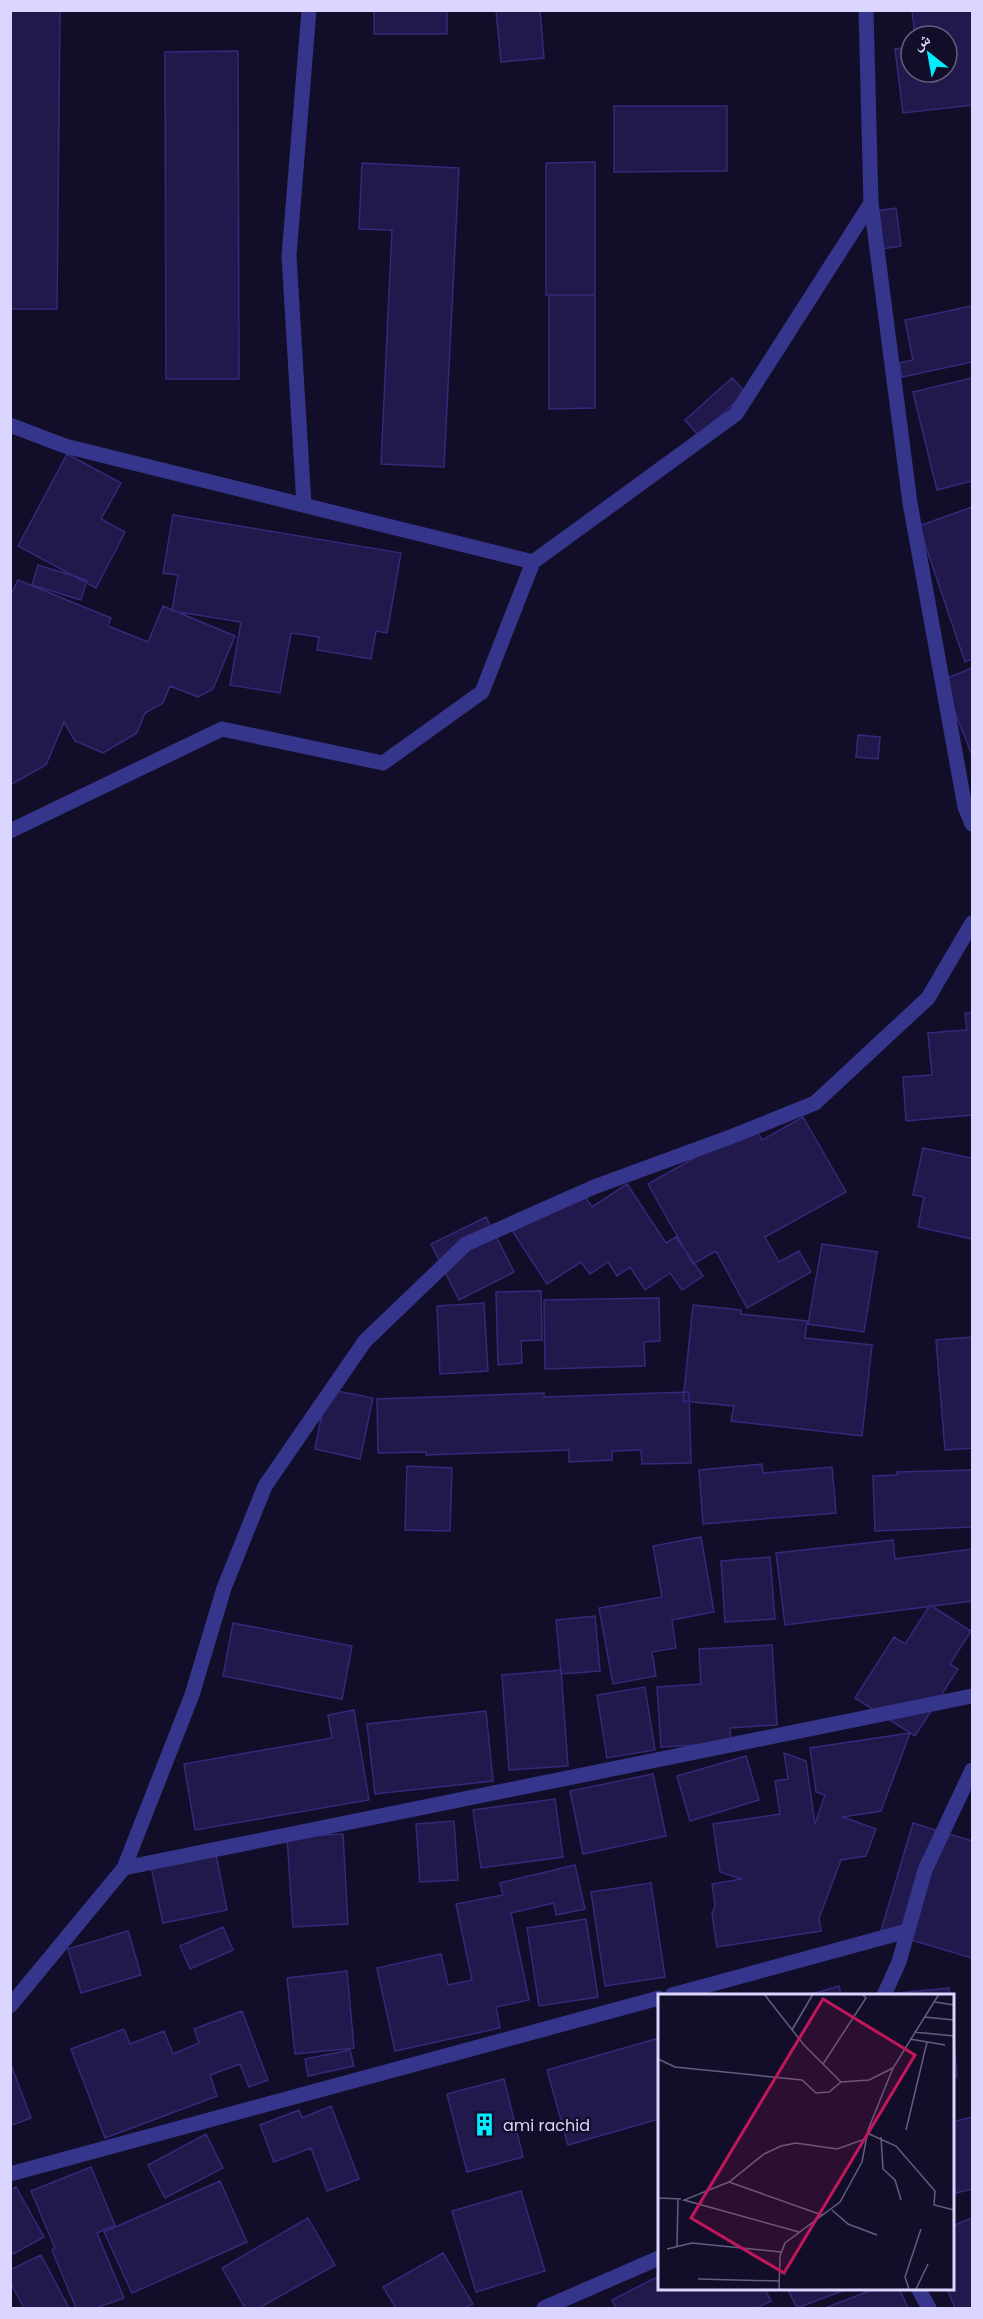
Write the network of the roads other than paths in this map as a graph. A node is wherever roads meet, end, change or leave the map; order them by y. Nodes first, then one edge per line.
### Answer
1 (309, 10) edge
2 (867, 10) edge
3 (871, 203) junction
4 (10, 425) edge
5 (304, 505) junction
6 (533, 562) junction
7 (972, 825) edge
8 (10, 831) edge
9 (972, 923) edge
10 (972, 1696) edge
11 (972, 1770) edge
12 (124, 1868) junction
13 (907, 1931) junction
14 (676, 1994) edge
15 (885, 1994) edge
16 (658, 1998) edge
17 (10, 2006) edge
18 (10, 2174) edge
19 (658, 2258) edge
20 (919, 2289) edge
21 (544, 2308) edge
22 (929, 2308) edge

1 - 5 street
2 - 3 street
3 - 6 street
3 - 7 street
4 - 5 street
5 - 6 street
6 - 8 street
9 - 12 street
10 - 12 street
11 - 13 street
12 - 17 street
13 - 14 street
13 - 15 street
16 - 18 street
19 - 21 street
20 - 22 street

